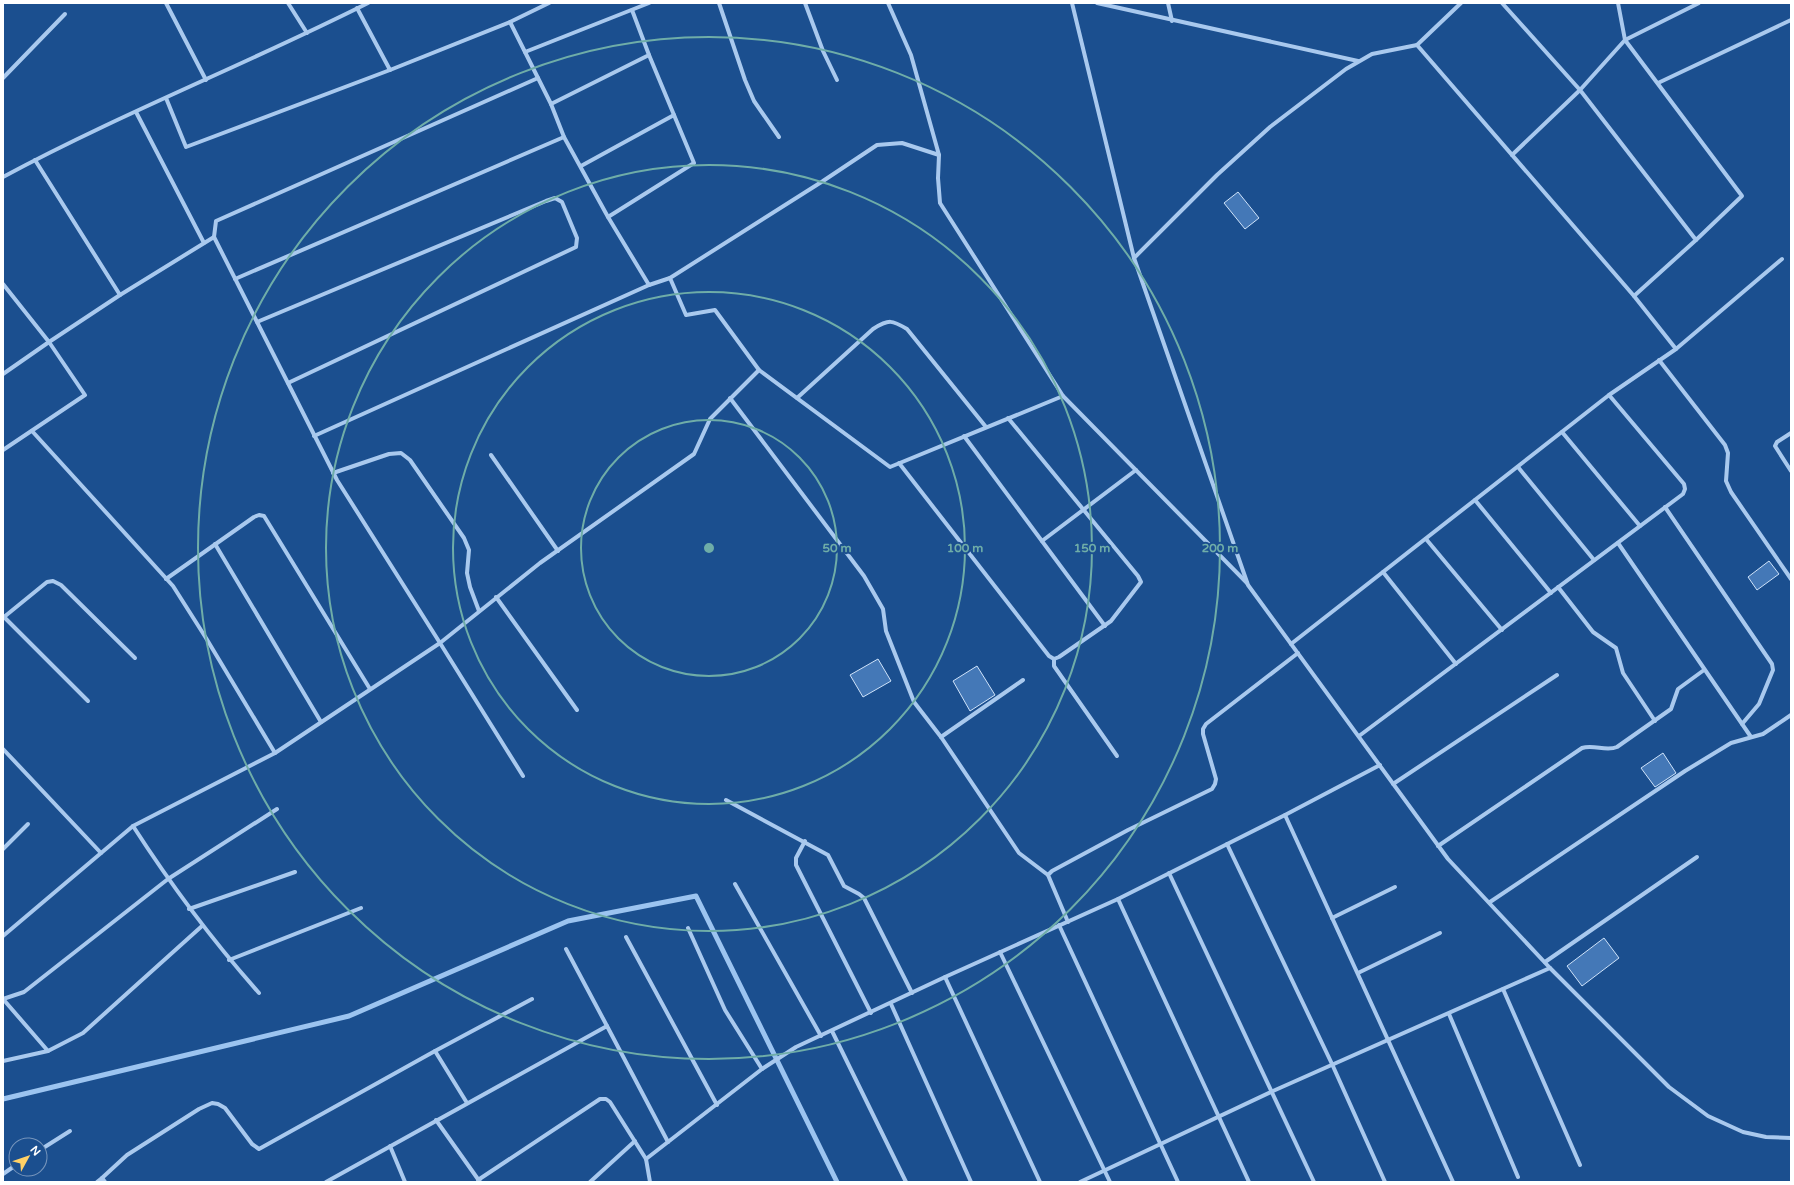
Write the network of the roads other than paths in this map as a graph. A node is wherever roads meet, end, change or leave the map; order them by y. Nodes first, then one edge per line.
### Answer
1 (166, 3) edge
2 (288, 3) edge
3 (368, 3) edge
4 (549, 3) edge
5 (650, 3) edge
6 (719, 3) edge
7 (805, 3) edge
8 (888, 3) edge
9 (1072, 3) edge
10 (1097, 3) edge
11 (1168, 3) edge
12 (1461, 3) edge
13 (1502, 3) edge
14 (1618, 3) edge
15 (1698, 3) edge
16 (358, 8) junction
17 (632, 10) junction
18 (65, 14) dead end
19 (1791, 20) edge
20 (1172, 21) junction
21 (510, 22) junction
22 (307, 33) junction
23 (1625, 40) junction
24 (1417, 44) junction
25 (525, 52) junction
26 (649, 55) junction
27 (1358, 61) junction
28 (390, 70) junction
29 (3, 78) edge
30 (538, 78) junction
31 (206, 80) junction
32 (837, 80) dead end
33 (1658, 83) junction
34 (1580, 90) junction
35 (166, 98) junction
36 (551, 104) junction
37 (136, 112) junction
38 (674, 115) junction
39 (564, 137) junction
40 (779, 138) dead end
41 (939, 155) junction
42 (1512, 155) junction
43 (34, 160) junction
44 (580, 166) junction
45 (3, 177) edge
46 (608, 217) junction
47 (214, 236) junction
48 (1696, 240) junction
49 (204, 243) junction
50 (1134, 258) junction
51 (1782, 259) dead end
52 (670, 278) junction
53 (235, 279) junction
54 (3, 284) edge
55 (649, 285) junction
56 (120, 295) junction
57 (1634, 296) junction
58 (257, 322) junction
59 (49, 342) junction
60 (1676, 349) junction
61 (1659, 360) junction
62 (759, 370) junction
63 (3, 374) edge
64 (288, 383) junction
65 (1609, 395) junction
66 (1063, 396) junction
67 (730, 398) junction
68 (797, 398) junction
69 (1008, 418) junction
70 (986, 427) junction
71 (32, 431) junction
72 (1562, 432) junction
73 (1791, 433) edge
74 (314, 436) junction
75 (964, 436) junction
76 (3, 450) edge
77 (491, 455) dead end
78 (899, 463) junction
79 (1518, 467) junction
80 (1136, 470) junction
81 (1791, 471) edge
82 (333, 473) junction
83 (1475, 500) junction
84 (1665, 508) junction
85 (1083, 509) junction
86 (1640, 526) junction
87 (1426, 539) junction
88 (1042, 541) junction
89 (1618, 542) junction
90 (215, 544) junction
91 (558, 550) junction
92 (1594, 560) junction
93 (1383, 572) junction
94 (166, 579) junction
95 (1791, 579) edge
96 (1248, 585) junction
97 (1558, 587) junction
98 (1551, 593) junction
99 (496, 597) junction
100 (479, 611) junction
101 (4, 617) edge
102 (1105, 626) junction
103 (1502, 630) junction
104 (440, 643) junction
105 (1291, 644) junction
106 (1298, 653) junction
107 (135, 658) dead end
108 (1054, 659) junction
109 (1456, 664) junction
110 (1704, 670) junction
111 (1557, 675) dead end
112 (1023, 680) dead end
113 (370, 689) junction
114 (88, 701) dead end
115 (576, 710) dead end
116 (1791, 715) edge
117 (1655, 721) junction
118 (321, 722) junction
119 (1742, 724) junction
120 (1359, 736) junction
121 (1751, 737) junction
122 (941, 738) junction
123 (3, 748) edge
124 (275, 753) junction
125 (1118, 756) dead end
126 (1380, 765) junction
127 (523, 776) dead end
128 (1393, 784) junction
129 (726, 800) dead end
130 (277, 809) dead end
131 (1285, 815) junction
132 (28, 824) dead end
133 (133, 826) junction
134 (805, 841) junction
135 (1226, 844) junction
136 (1438, 846) junction
137 (3, 849) edge
138 (101, 853) junction
139 (1697, 857) dead end
140 (295, 872) dead end
141 (1169, 873) junction
142 (1048, 875) junction
143 (168, 880) junction
144 (735, 884) dead end
145 (1395, 887) dead end
146 (1118, 899) junction
147 (1490, 902) junction
148 (361, 908) dead end
149 (189, 909) junction
150 (1332, 918) junction
151 (1068, 922) junction
152 (1059, 925) junction
153 (202, 926) junction
154 (688, 928) dead end
155 (1440, 933) dead end
156 (3, 936) edge
157 (626, 937) dead end
158 (566, 949) dead end
159 (1000, 952) junction
160 (229, 960) junction
161 (1545, 962) junction
162 (1550, 968) junction
163 (1358, 973) junction
164 (945, 977) junction
165 (1503, 989) junction
166 (259, 993) dead end
167 (912, 994) junction
168 (3, 999) edge
169 (532, 999) dead end
170 (891, 1004) junction
171 (871, 1013) junction
172 (1449, 1014) junction
173 (607, 1026) junction
174 (832, 1031) junction
175 (820, 1036) junction
176 (1389, 1040) junction
177 (48, 1051) junction
178 (435, 1051) junction
179 (3, 1061) edge
180 (1332, 1064) junction
181 (762, 1069) junction
182 (1273, 1091) junction
183 (467, 1103) junction
184 (717, 1105) junction
185 (1219, 1116) junction
186 (436, 1120) junction
187 (70, 1131) dead end
188 (1791, 1138) edge
189 (635, 1141) junction
190 (668, 1142) junction
191 (1160, 1144) junction
192 (48, 1145) edge
193 (390, 1146) junction
194 (646, 1159) junction
195 (1580, 1166) dead end
196 (1104, 1170) junction
197 (1518, 1177) dead end
198 (102, 1178) junction
199 (479, 1181) edge
200 (97, 1182) edge
201 (105, 1182) edge
202 (326, 1182) edge
203 (405, 1182) edge
204 (590, 1182) edge
205 (650, 1182) edge
206 (906, 1182) edge
207 (971, 1182) edge
208 (1040, 1182) edge
209 (1080, 1182) edge
210 (1110, 1182) edge
211 (1178, 1182) edge
212 (1249, 1182) edge
213 (1314, 1182) edge
214 (1385, 1182) edge
215 (1453, 1182) edge

1 - 31 street
2 - 22 street
3 - 16 street
4 - 21 street
5 - 17 street
6 - 40 street
7 - 32 street
8 - 41 street
9 - 50 street
10 - 20 street
11 - 20 street
12 - 24 street
13 - 34 street
14 - 23 street
15 - 23 street
16 - 22 street
16 - 28 street
17 - 25 street
17 - 26 street
18 - 29 street
19 - 33 street
20 - 27 street
21 - 25 street
21 - 28 street
22 - 31 street
23 - 33 street
23 - 34 street
24 - 27 street
24 - 42 street
25 - 30 street
26 - 36 street
26 - 38 street
27 - 50 street
28 - 35 street
30 - 36 street
30 - 47 street
31 - 35 street
33 - 48 street
34 - 42 street
34 - 48 street
35 - 37 street
36 - 39 street
37 - 43 street
37 - 49 street
38 - 44 street
38 - 46 street
39 - 44 street
39 - 53 street
41 - 52 street
41 - 66 street
42 - 57 street
43 - 45 street
43 - 56 street
44 - 46 street
46 - 55 street
47 - 49 street
47 - 53 street
48 - 57 street
49 - 56 street
50 - 96 street
51 - 60 street
52 - 55 street
52 - 62 street
53 - 58 street
54 - 59 street
55 - 74 street
56 - 59 street
57 - 60 street
58 - 64 street
58 - 64 street
59 - 63 street
59 - 71 street
60 - 61 street
61 - 65 street
61 - 95 street
62 - 67 street
62 - 68 street
64 - 74 street
65 - 72 street
65 - 84 street
66 - 69 street
66 - 80 street
67 - 91 street
67 - 122 street
68 - 70 street
68 - 78 street
69 - 70 street
69 - 85 street
70 - 75 street
71 - 76 street
71 - 94 street
72 - 79 street
72 - 86 street
73 - 81 street
74 - 82 street
75 - 78 street
75 - 88 street
77 - 91 street
78 - 108 street
79 - 83 street
79 - 92 street
80 - 85 street
80 - 96 street
82 - 100 street
82 - 104 street
83 - 87 street
83 - 98 street
84 - 86 street
84 - 119 street
85 - 88 street
85 - 102 street
86 - 89 street
87 - 93 street
87 - 103 street
88 - 102 street
89 - 92 street
89 - 110 street
90 - 94 street
90 - 113 street
90 - 118 street
91 - 99 street
92 - 97 street
93 - 105 street
93 - 109 street
94 - 124 street
96 - 105 street
97 - 98 street
97 - 117 street
98 - 103 street
99 - 100 street
99 - 115 street
100 - 104 street
101 - 107 street
101 - 114 street
102 - 108 street
103 - 109 street
104 - 113 street
104 - 127 street
105 - 106 street
106 - 120 street
106 - 142 street
108 - 125 street
109 - 120 street
110 - 117 street
110 - 119 street
111 - 128 street
112 - 122 street
113 - 118 street
116 - 121 street
117 - 136 street
118 - 124 street
119 - 121 street
120 - 126 street
121 - 147 street
122 - 142 street
123 - 138 street
124 - 133 street
126 - 128 street
126 - 131 street
128 - 136 street
129 - 134 street
130 - 143 street
131 - 135 street
131 - 150 street
132 - 137 street
133 - 138 street
133 - 143 street
134 - 167 street
134 - 171 street
135 - 141 street
135 - 180 street
136 - 147 street
138 - 156 street
139 - 161 street
140 - 149 street
141 - 146 street
141 - 182 street
142 - 151 street
143 - 149 street
143 - 168 street
144 - 175 street
145 - 150 street
146 - 151 street
146 - 185 street
147 - 161 street
148 - 160 street
149 - 153 street
150 - 163 street
151 - 152 street
152 - 159 street
152 - 191 street
153 - 160 street
153 - 177 street
154 - 181 street
155 - 163 street
157 - 184 street
158 - 173 street
159 - 164 street
159 - 196 street
160 - 166 street
161 - 162 street
162 - 165 street
162 - 188 street
163 - 176 street
164 - 167 street
164 - 208 street
165 - 172 street
165 - 195 street
167 - 170 street
168 - 177 street
169 - 178 street
170 - 171 street
170 - 207 street
171 - 174 street
172 - 176 street
172 - 197 street
173 - 183 street
173 - 190 street
174 - 175 street
174 - 206 street
175 - 181 street
176 - 180 street
176 - 215 street
177 - 179 street
178 - 183 street
178 - 198 street
180 - 182 street
180 - 214 street
181 - 184 street
182 - 185 street
182 - 213 street
183 - 186 street
184 - 190 street
185 - 191 street
185 - 212 street
186 - 193 street
186 - 199 street
187 - 192 street
189 - 194 street
189 - 199 street
189 - 204 street
190 - 194 street
191 - 196 street
191 - 211 street
193 - 202 street
193 - 203 street
194 - 205 street
196 - 209 street
196 - 210 street
198 - 200 street
198 - 201 street

